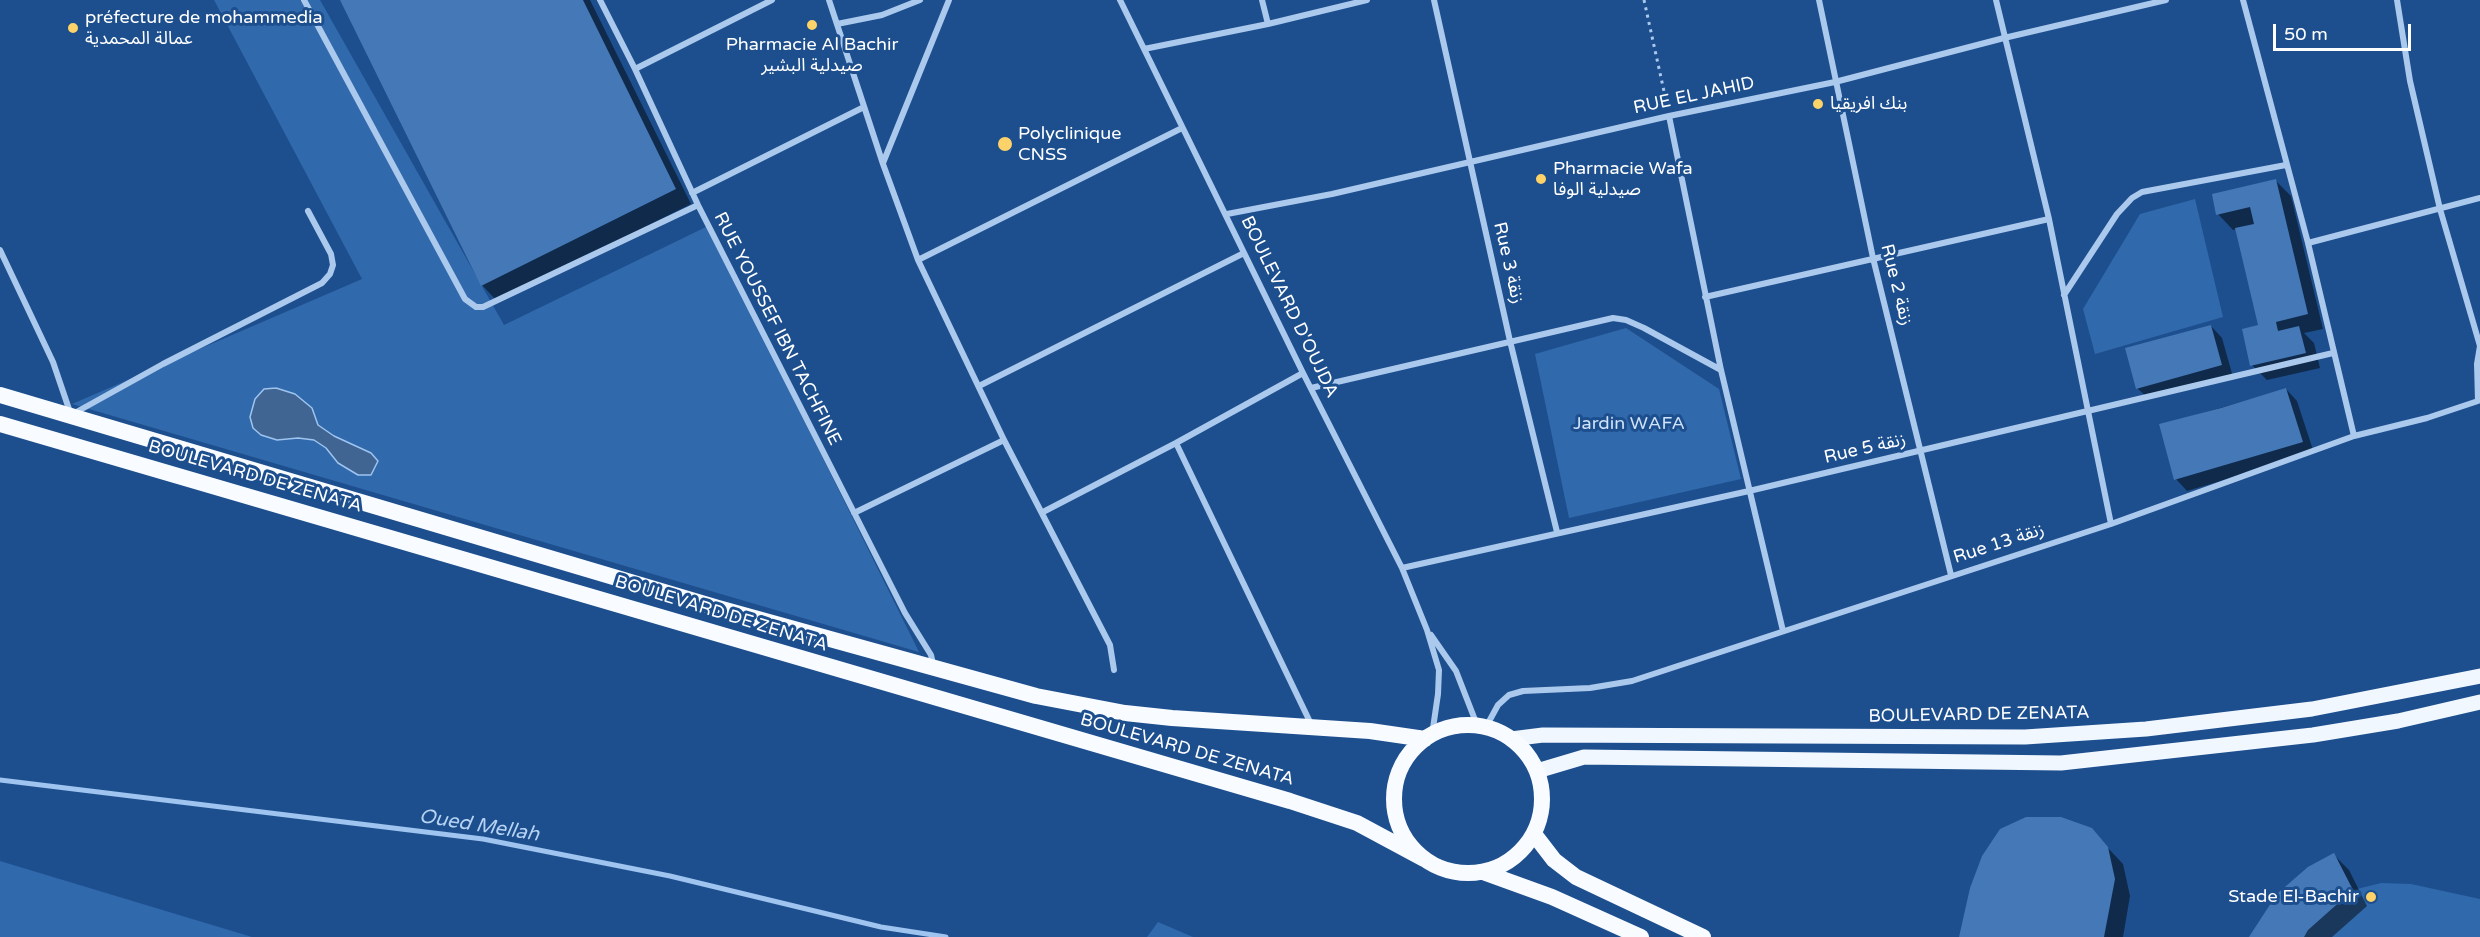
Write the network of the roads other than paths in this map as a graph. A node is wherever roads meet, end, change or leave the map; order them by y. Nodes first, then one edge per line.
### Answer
1 (304, 0) edge
2 (600, 0) edge
3 (772, 0) edge
4 (829, 0) edge
5 (920, 0) edge
6 (949, 0) edge
7 (1120, 0) edge
8 (1262, 0) edge
9 (1367, 0) edge
10 (1434, 0) edge
11 (1819, 0) edge
12 (1996, 0) edge
13 (2166, 0) edge
14 (2243, 0) edge
15 (2397, 0) edge
16 (837, 24) junction
17 (1268, 24) junction
18 (2004, 38) junction
19 (1144, 50) junction
20 (635, 69) junction
21 (1835, 82) junction
22 (864, 107) junction
23 (1670, 116) junction
24 (1182, 128) junction
25 (1470, 161) junction
26 (883, 164) junction
27 (2286, 165) junction
28 (692, 193) junction
29 (2480, 198) edge
30 (698, 205) junction
31 (2440, 208) junction
32 (308, 211) dead end
33 (1227, 214) junction
34 (2049, 219) junction
35 (2308, 243) junction
36 (0, 250) edge
37 (1244, 253) junction
38 (1873, 258) junction
39 (918, 260) junction
40 (2064, 295) junction
41 (1705, 297) junction
42 (1510, 341) junction
43 (2480, 346) edge
44 (2332, 353) junction
45 (1721, 370) junction
46 (1304, 373) junction
47 (980, 386) junction
48 (1311, 388) junction
49 (0, 395) edge
50 (2479, 405) edge
51 (2088, 411) junction
52 (71, 415) junction
53 (0, 424) edge
54 (2354, 436) junction
55 (1004, 440) junction
56 (1176, 443) junction
57 (1922, 451) junction
58 (1749, 491) junction
59 (854, 513) junction
60 (1043, 513) junction
61 (2111, 524) junction
62 (1557, 532) junction
63 (1402, 568) junction
64 (1951, 575) junction
65 (1427, 630) junction
66 (1783, 631) junction
67 (934, 669) junction
68 (1114, 670) dead end
69 (2480, 676) edge
70 (2463, 680) junction
71 (2475, 704) edge
72 (1481, 726) junction
73 (1313, 728) junction
74 (1428, 737) junction
75 (1511, 739) junction
76 (1537, 771) junction
77 (1534, 834) junction
78 (1424, 859) junction
79 (1483, 872) junction
80 (1641, 937) edge
81 (1703, 937) edge

1 - 30 street
2 - 20 street, RUE YOUSSEF IBN TACHFINE
3 - 20 street
4 - 16 street
5 - 16 street
6 - 26 street
7 - 19 street, BOULEVARD D'OUJDA
8 - 17 street
9 - 17 street
10 - 25 street, Rue 3 زنقة
11 - 21 street, Rue 2 زنقة
12 - 18 street
13 - 18 street, RUE EL JAHID
14 - 27 street
15 - 31 street
16 - 22 street
17 - 19 street
18 - 21 street, RUE EL JAHID
18 - 34 street
19 - 24 street, BOULEVARD D'OUJDA
20 - 28 street, RUE YOUSSEF IBN TACHFINE
21 - 23 street, RUE EL JAHID
21 - 38 street, Rue 2 زنقة
22 - 26 street
22 - 28 street
23 - 25 street, RUE EL JAHID
23 - 41 street
24 - 33 street, BOULEVARD D'OUJDA
24 - 39 street
25 - 33 street, RUE EL JAHID
25 - 42 street, Rue 3 زنقة
26 - 39 street
27 - 35 street
27 - 40 street
28 - 30 street, RUE YOUSSEF IBN TACHFINE
29 - 31 street
30 - 59 street, RUE YOUSSEF IBN TACHFINE
31 - 35 street
31 - 43 street
32 - 52 street
33 - 37 street, BOULEVARD D'OUJDA
34 - 38 street
34 - 40 street
35 - 44 street
36 - 52 street
37 - 46 street, BOULEVARD D'OUJDA
37 - 47 street
38 - 41 street
38 - 57 street, Rue 2 زنقة
39 - 47 street
40 - 51 street
41 - 45 street
42 - 45 street
42 - 48 street
42 - 62 street, Rue 3 زنقة
43 - 50 street, Rue 13 زنقة
44 - 51 street, Rue 5 زنقة
44 - 54 street
45 - 58 street
46 - 48 street, BOULEVARD D'OUJDA
46 - 56 street
47 - 55 street
48 - 63 street, BOULEVARD D'OUJDA
49 - 52 highway, BOULEVARD DE ZENATA
50 - 54 street, Rue 13 زنقة
51 - 57 street, Rue 5 زنقة
51 - 61 street
52 - 67 highway, BOULEVARD DE ZENATA
53 - 78 highway, BOULEVARD DE ZENATA
54 - 61 street, Rue 13 زنقة
55 - 59 street
55 - 60 street
56 - 60 street
56 - 73 street
57 - 58 street, Rue 5 زنقة
57 - 64 street, Rue 2 زنقة
58 - 62 street, Rue 5 زنقة
58 - 66 street
59 - 67 street, RUE YOUSSEF IBN TACHFINE
60 - 68 street
61 - 64 street, Rue 13 زنقة
62 - 63 street, Rue 5 زنقة
63 - 65 street, BOULEVARD D'OUJDA
64 - 66 street, Rue 13 زنقة
65 - 72 street, BOULEVARD D'OUJDA
65 - 74 street, BOULEVARD D'OUJDA
66 - 72 street, Rue 13 زنقة
67 - 73 highway, BOULEVARD DE ZENATA
69 - 70 main road, BOULEVARD DE ZENATA
70 - 71 main road
70 - 75 main road, BOULEVARD DE ZENATA
71 - 76 main road
72 - 74 highway
72 - 75 highway
73 - 74 highway, BOULEVARD DE ZENATA
74 - 78 highway
75 - 76 highway
76 - 77 highway
77 - 79 highway
77 - 81 highway
78 - 79 highway
79 - 80 highway

